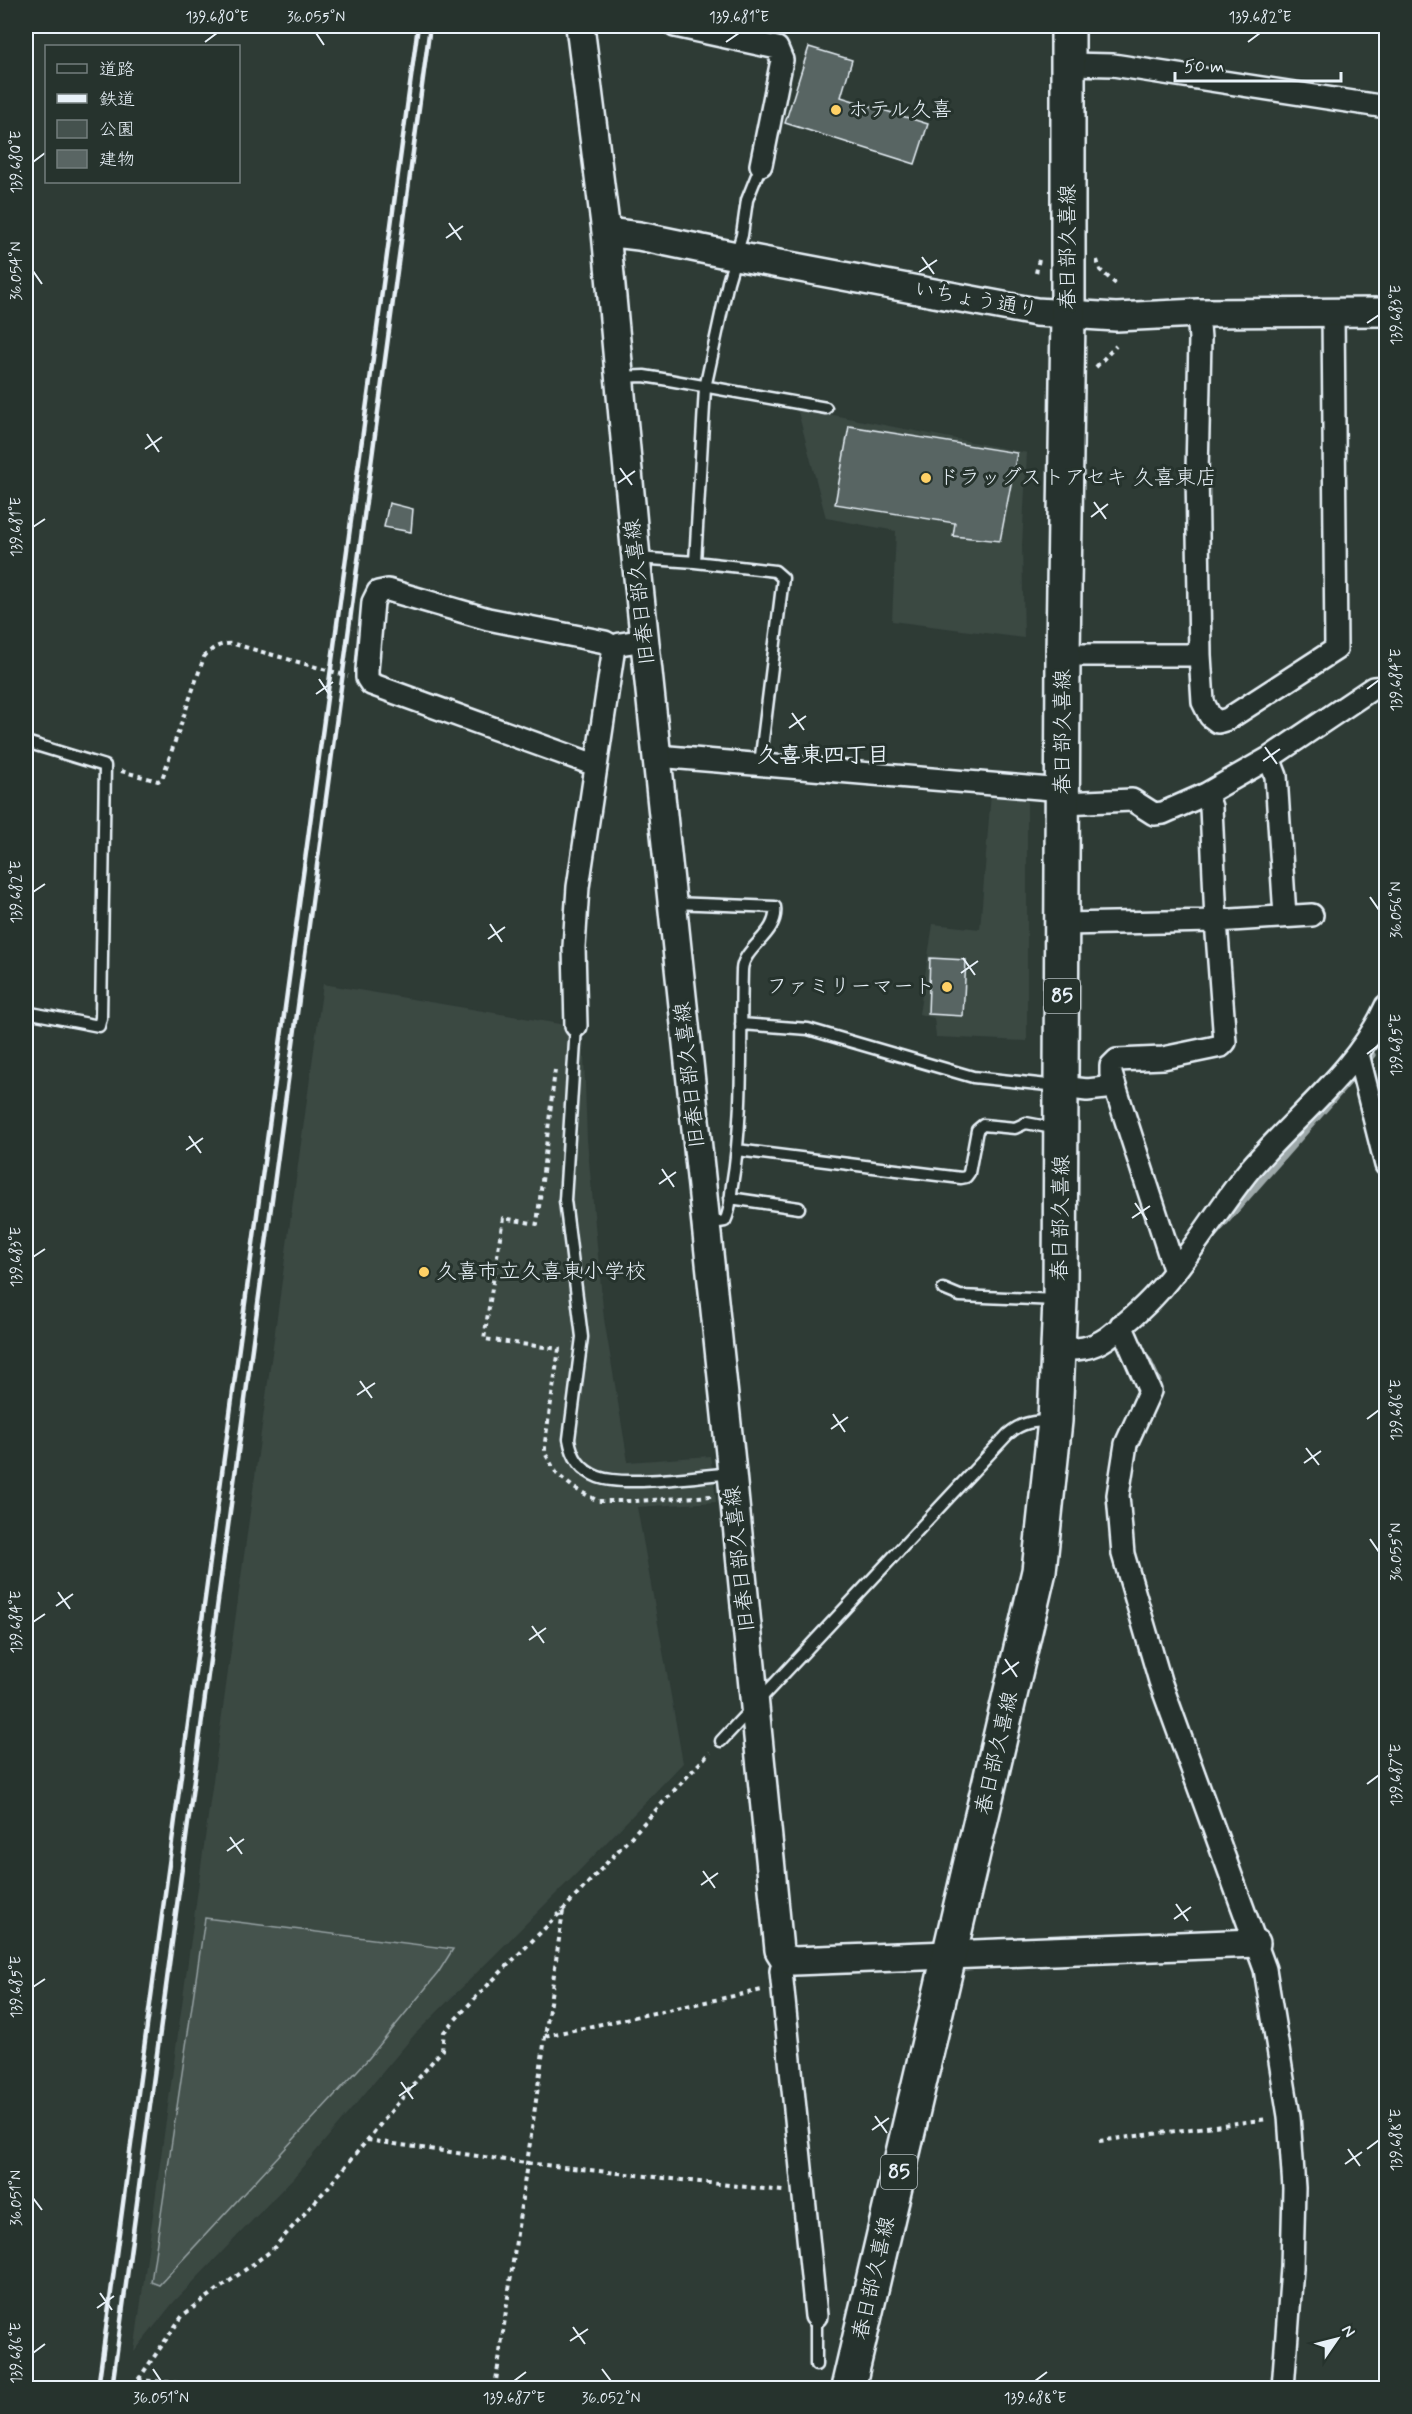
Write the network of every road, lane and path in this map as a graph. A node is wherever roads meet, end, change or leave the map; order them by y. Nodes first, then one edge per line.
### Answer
1 (580, 26) edge
2 (675, 26) edge
3 (1068, 26) edge
4 (724, 30) edge
5 (1068, 64) junction
6 (1386, 107) edge
7 (761, 165) joint
8 (606, 232) junction
9 (736, 256) junction
10 (1333, 312) junction
11 (1386, 312) edge
12 (1198, 313) junction
13 (1068, 315) junction
14 (619, 377) junction
15 (706, 385) junction
16 (826, 408) dead end
17 (636, 558) junction
18 (695, 562) junction
19 (645, 640) junction
20 (614, 647) junction
21 (1063, 655) junction
22 (1200, 655) junction
23 (367, 678) junction
24 (1386, 687) edge
25 (26, 742) edge
26 (657, 756) junction
27 (1269, 758) junction
28 (760, 764) junction
29 (595, 765) junction
30 (105, 766) junction
31 (1206, 794) junction
32 (1063, 796) junction
33 (671, 903) junction
34 (1312, 915) dead end
35 (1285, 916) junction
36 (1216, 921) junction
37 (1063, 924) junction
38 (1386, 1006) edge
39 (26, 1012) edge
40 (741, 1024) junction
41 (576, 1026) joint
42 (1358, 1054) junction
43 (556, 1059) dead end
44 (1115, 1086) junction
45 (1062, 1087) junction
46 (1062, 1129) junction
47 (737, 1150) junction
48 (1386, 1165) edge
49 (730, 1198) junction
50 (799, 1208) dead end
51 (706, 1224) junction
52 (1175, 1272) junction
53 (943, 1289) dead end
54 (1060, 1300) junction
55 (1121, 1325) junction
56 (1059, 1349) junction
57 (1055, 1421) junction
58 (732, 1473) junction
59 (716, 1495) dead end
60 (754, 1705) junction
61 (721, 1741) joint
62 (563, 1910) junction
63 (1256, 1943) junction
64 (950, 1955) junction
65 (783, 1970) junction
66 (545, 2036) junction
67 (1289, 2116) junction
68 (367, 2140) junction
69 (1099, 2141) dead end
70 (526, 2163) junction
71 (803, 2194) junction
72 (816, 2316) joint
73 (816, 2365) dead end
74 (138, 2380) junction
75 (137, 2388) edge
76 (247, 2388) edge
77 (495, 2388) edge
78 (848, 2388) edge
79 (1283, 2388) edge

1 - 8 street, 旧春日部久喜線
2 - 4 street
3 - 5 main road, 春日部久喜線 / 85
4 - 7 street
5 - 6 street
5 - 13 main road, 春日部久喜線 / 85
7 - 9 lane
8 - 9 street, いちょう通り
8 - 14 street, 旧春日部久喜線
9 - 13 street, いちょう通り
9 - 15 lane
10 - 11 street, いちょう通り
10 - 12 street, いちょう通り
10 - 22 street
12 - 13 street, いちょう通り
12 - 22 street
13 - 21 main road, 春日部久喜線 / 85
14 - 15 lane
14 - 17 street, 旧春日部久喜線
15 - 16 lane
15 - 18 lane
17 - 18 lane
17 - 19 street, 旧春日部久喜線
18 - 28 lane
19 - 20 street
19 - 26 street, 旧春日部久喜線
20 - 23 street
20 - 29 street
21 - 22 street
21 - 32 main road, 春日部久喜線 / 85
23 - 29 street
23 - 30 path
24 - 27 street
25 - 30 lane
26 - 28 street
26 - 33 street, 旧春日部久喜線
27 - 31 street
27 - 35 street
28 - 32 street
29 - 41 street
30 - 39 lane
31 - 32 street
31 - 36 street
32 - 37 main road, 春日部久喜線 / 85
33 - 40 lane
33 - 51 street, 旧春日部久喜線
34 - 35 street
35 - 36 street
36 - 37 street
36 - 44 street
37 - 45 main road, 春日部久喜線 / 85
38 - 42 street
40 - 45 lane
40 - 47 lane
41 - 58 lane
42 - 48 street
42 - 52 street
43 - 59 path
44 - 45 street
44 - 52 street
45 - 46 main road, 春日部久喜線 / 85
46 - 47 lane
46 - 54 main road, 春日部久喜線 / 85
47 - 49 lane
49 - 50 lane
49 - 51 lane
51 - 58 street, 旧春日部久喜線
52 - 55 street
53 - 54 lane
54 - 56 main road, 春日部久喜線 / 85
55 - 56 street
55 - 63 street
56 - 57 main road, 春日部久喜線 / 85
57 - 60 lane
57 - 64 main road, 春日部久喜線 / 85
58 - 60 street, 旧春日部久喜線
60 - 61 lane
60 - 65 street, 旧春日部久喜線
61 - 62 path
62 - 66 path
62 - 68 path
63 - 64 street
63 - 67 street
64 - 65 street
64 - 78 main road, 春日部久喜線 / 85
65 - 66 path
65 - 71 street
66 - 70 path
67 - 69 path
67 - 79 street
68 - 70 path
68 - 74 path
70 - 71 path
70 - 77 path
71 - 72 street
72 - 73 lane
74 - 75 path
74 - 76 path

